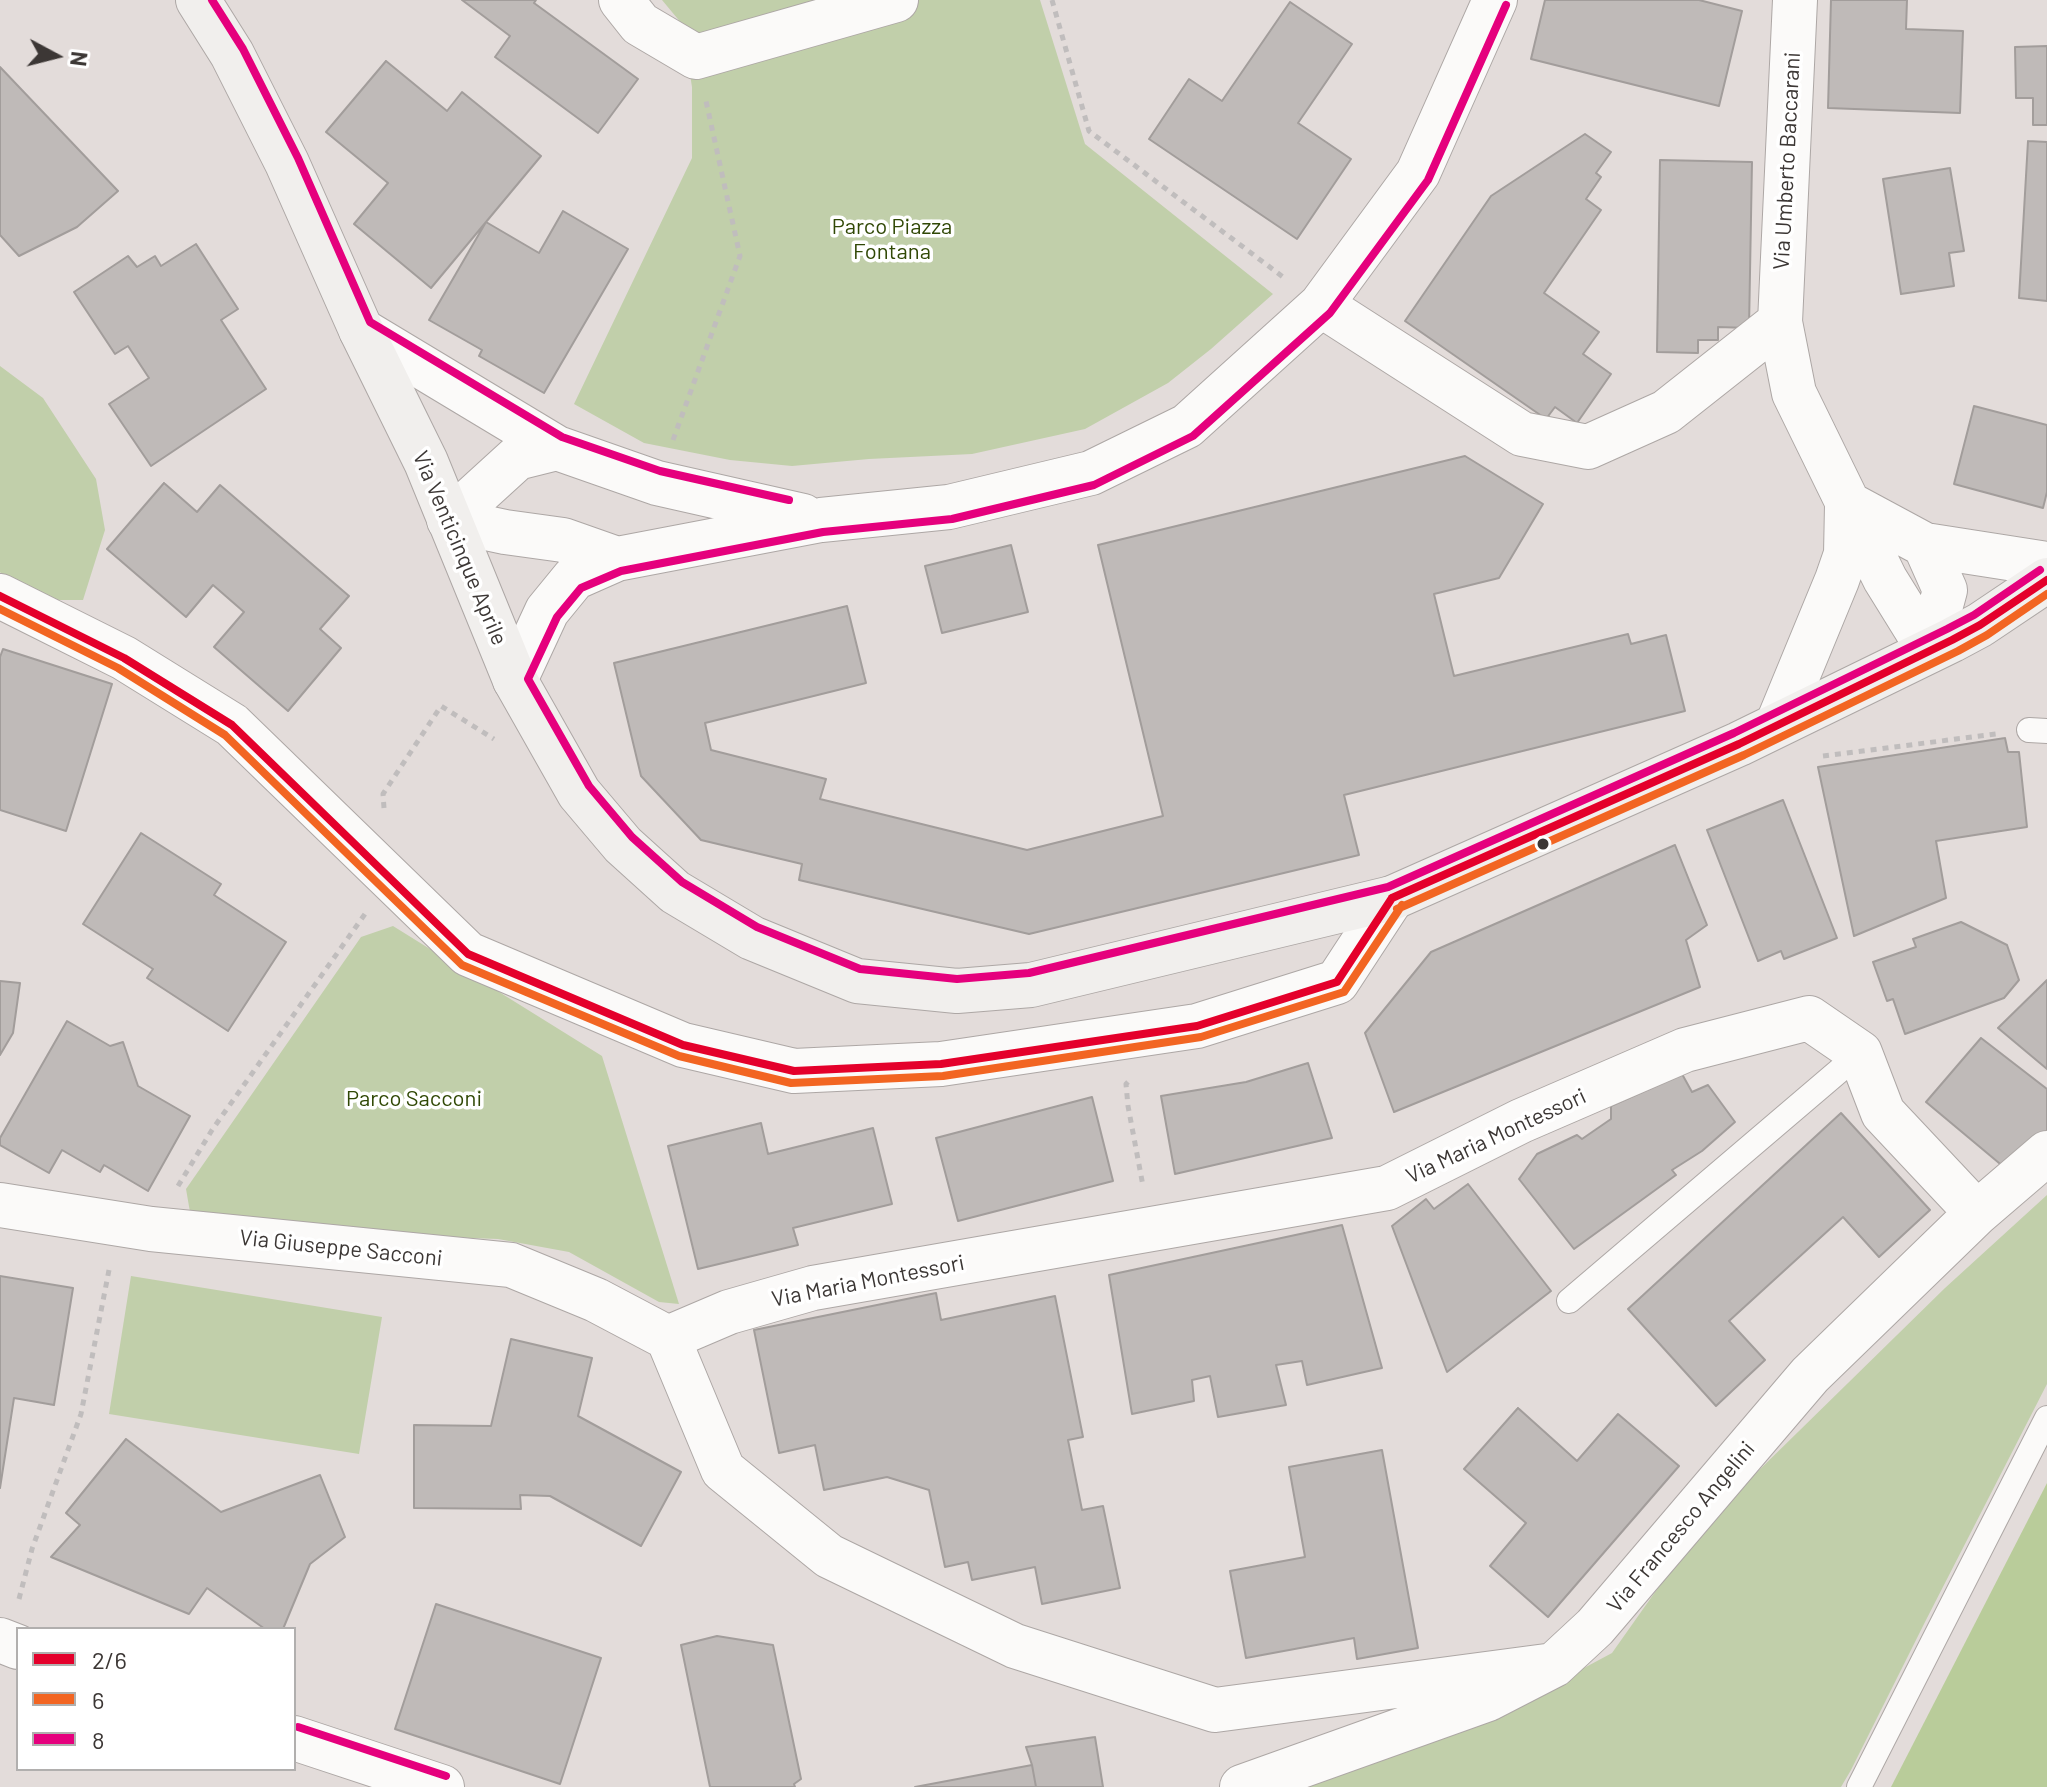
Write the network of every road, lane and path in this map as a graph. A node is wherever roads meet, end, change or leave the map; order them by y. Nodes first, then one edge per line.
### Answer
1 (198, 0) edge
2 (621, 0) edge
3 (896, 0) edge
4 (1052, 0) edge
5 (1495, 0) edge
6 (1795, 0) edge
7 (696, 57) junction
8 (1321, 305) junction
9 (1780, 322) junction
10 (361, 330) junction
11 (557, 448) junction
12 (657, 483) junction
13 (1847, 503) junction
14 (449, 520) junction
15 (821, 520) junction
16 (1925, 545) junction
17 (617, 559) junction
18 (2047, 564) edge
19 (2047, 580) edge
20 (0, 596) edge
21 (2047, 618) edge
22 (1980, 625) junction
23 (1929, 650) junction
24 (515, 680) junction
25 (1778, 723) junction
26 (2038, 730) edge
27 (504, 745) dead end
28 (1819, 757) dead end
29 (384, 808) dead end
30 (389, 879) junction
31 (1392, 898) junction
32 (1860, 1053) junction
33 (1128, 1106) dead end
34 (2047, 1153) edge
35 (0, 1205) edge
36 (1977, 1213) junction
37 (151, 1229) junction
38 (1150, 1230) junction
39 (1569, 1301) dead end
40 (668, 1338) junction
41 (2047, 1418) edge
42 (32, 1549) dead end
43 (1554, 1665) junction
44 (296, 1739) edge
45 (442, 1787) edge
46 (1242, 1787) edge
47 (1859, 1787) edge

1 - 10 street, Via Venticinque Aprile
2 - 7 street
3 - 7 street
4 - 8 path
5 - 8 street
6 - 9 street, Via Umberto Baccarani
7 - 12 path
8 - 9 street
8 - 15 street
9 - 13 street, Via Umberto Baccarani
10 - 11 street
10 - 14 street, Via Venticinque Aprile
11 - 12 street
11 - 14 street
12 - 15 street
13 - 16 street
13 - 23 street, Via Umberto Baccarani
13 - 25 street, Via Umberto Baccarani
14 - 17 street
14 - 24 street, Via Venticinque Aprile
15 - 17 street
16 - 18 street
16 - 23 street
17 - 24 street
19 - 22 street, Via Venticinque Aprile
20 - 30 street
21 - 22 street, Via Venticinque Aprile
22 - 23 street, Via Venticinque Aprile
23 - 25 street, Via Venticinque Aprile
24 - 31 street, Via Venticinque Aprile
25 - 31 street, Via Venticinque Aprile
26 - 28 path
27 - 29 path
30 - 31 street
30 - 37 path
32 - 36 street
32 - 38 street, Via Maria Montessori
32 - 39 lane
33 - 38 path
34 - 36 street, Via Francesco Angelini
35 - 37 street, Via Giuseppe Sacconi
36 - 43 street, Via Francesco Angelini
37 - 40 street, Via Giuseppe Sacconi
37 - 42 path
38 - 40 street, Via Maria Montessori
40 - 43 street
41 - 47 lane
43 - 46 street, Via Francesco Angelini
44 - 45 street

